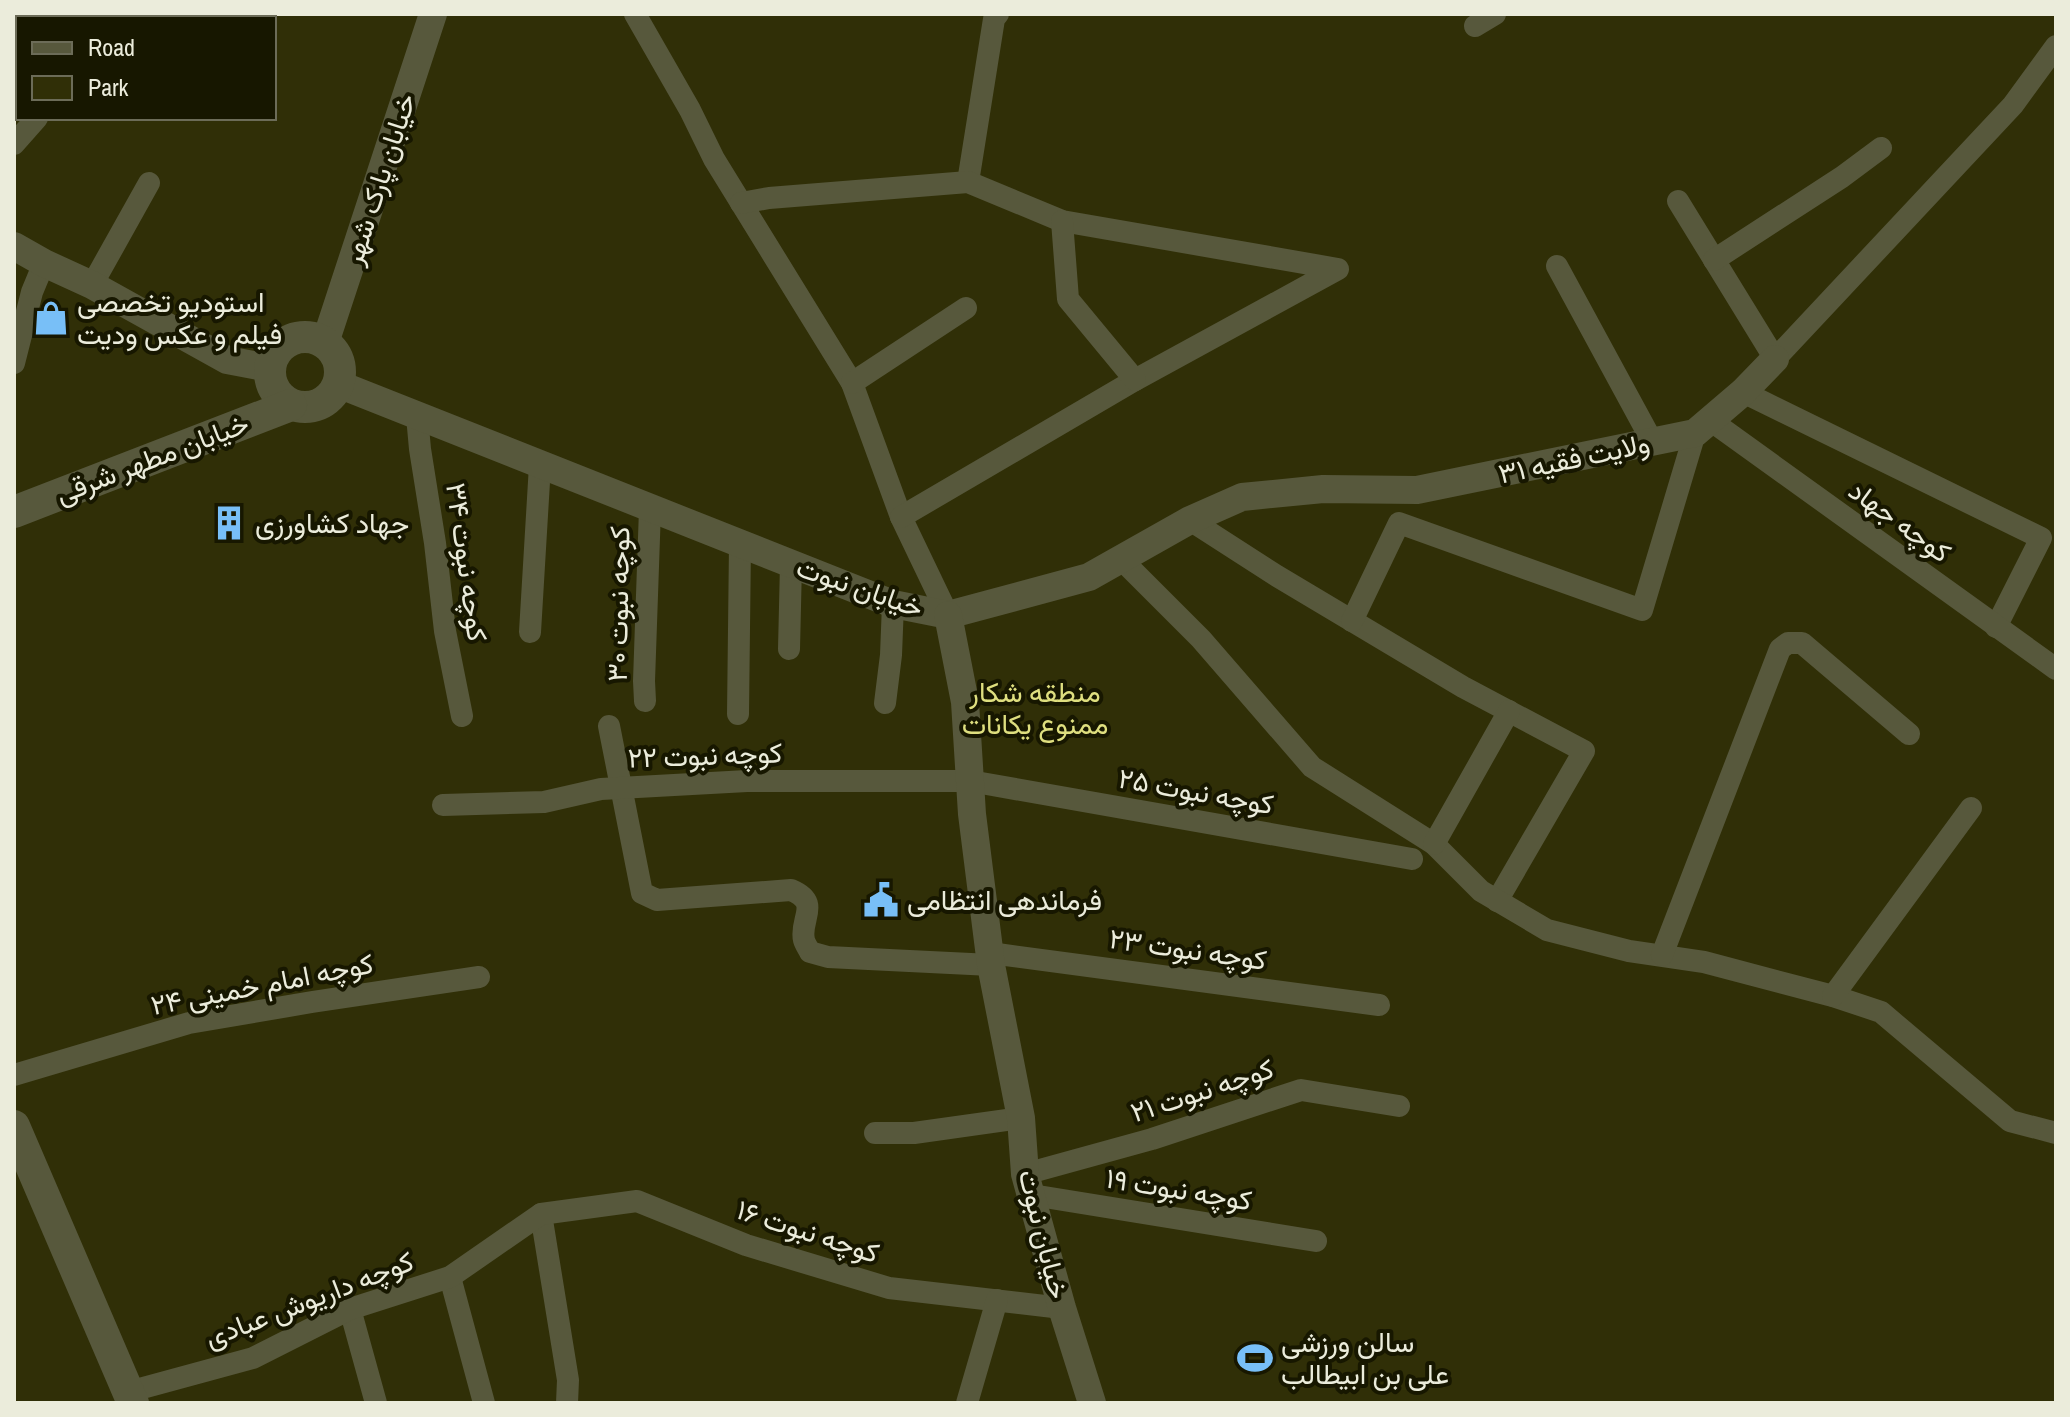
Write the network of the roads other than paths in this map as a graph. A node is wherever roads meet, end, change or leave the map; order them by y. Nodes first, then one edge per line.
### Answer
1 (433, 14) edge
2 (635, 14) edge
3 (998, 14) edge
4 (1495, 14) edge
5 (1475, 26) dead end
6 (2056, 46) edge
7 (35, 120) edge
8 (14, 144) edge
9 (1881, 148) dead end
10 (968, 182) junction
11 (149, 183) dead end
12 (1678, 201) dead end
13 (741, 203) junction
14 (1062, 221) junction
15 (14, 246) edge
16 (1714, 260) junction
17 (44, 263) junction
18 (1557, 266) dead end
19 (92, 285) junction
20 (966, 308) dead end
21 (325, 343) junction
22 (1775, 359) junction
23 (14, 363) edge
24 (269, 368) junction
25 (1135, 380) junction
26 (852, 383) junction
27 (338, 384) junction
28 (1743, 392) junction
29 (291, 405) junction
30 (417, 416) junction
31 (1702, 426) junction
32 (1652, 441) junction
33 (540, 465) junction
34 (650, 509) junction
35 (14, 512) edge
36 (901, 517) junction
37 (1190, 520) junction
38 (740, 544) junction
39 (1121, 559) junction
40 (791, 564) junction
41 (893, 604) junction
42 (948, 615) junction
43 (1352, 621) junction
44 (1996, 627) junction
45 (530, 632) dead end
46 (789, 649) dead end
47 (2056, 669) edge
48 (645, 701) dead end
49 (885, 703) dead end
50 (1509, 711) junction
51 (738, 714) dead end
52 (462, 716) dead end
53 (609, 726) dead end
54 (1909, 734) dead end
55 (970, 781) junction
56 (621, 788) junction
57 (443, 805) dead end
58 (1971, 808) dead end
59 (1434, 844) junction
60 (1412, 859) dead end
61 (1497, 901) junction
62 (1662, 955) junction
63 (991, 959) junction
64 (479, 977) dead end
65 (1833, 996) junction
66 (1379, 1005) dead end
67 (14, 1075) edge
68 (1399, 1106) dead end
69 (1021, 1118) junction
70 (14, 1126) edge
71 (875, 1133) dead end
72 (2056, 1133) edge
73 (1028, 1185) junction
74 (541, 1214) junction
75 (1316, 1241) dead end
76 (450, 1277) junction
77 (997, 1300) junction
78 (1062, 1308) junction
79 (350, 1309) junction
80 (131, 1397) edge
81 (376, 1403) edge
82 (484, 1403) edge
83 (567, 1403) edge
84 (967, 1403) edge
85 (1092, 1403) edge

1 - 21 street, خیابان پارک شهر
2 - 13 street
3 - 10 street
4 - 5 street
6 - 22 street, ولایت فقیه ۳۱
7 - 8 street
9 - 16 street
10 - 13 street
10 - 14 street
11 - 19 street
12 - 16 street
13 - 26 street
14 - 25 street
14 - 25 street
15 - 17 street
16 - 22 street
17 - 19 street
17 - 23 street
18 - 32 street
19 - 24 street
20 - 26 street
21 - 24 main road
21 - 27 main road
22 - 28 street, ولایت فقیه ۳۱
24 - 29 main road
25 - 36 street
26 - 36 street
27 - 29 main road
27 - 30 street, خیابان نبوت
28 - 31 street, ولایت فقیه ۳۱
28 - 44 street
29 - 35 main road, خیابان مطهر شرقی
30 - 33 street, خیابان نبوت
30 - 52 street, کوچه نبوت ۳۴
31 - 32 street, ولایت فقیه ۳۱
31 - 43 street
31 - 44 street, کوچه جهاد
32 - 37 street, ولایت فقیه ۳۱
33 - 34 street, خیابان نبوت
33 - 45 street
34 - 38 street, خیابان نبوت
34 - 48 street, کوچه نبوت ۳۰
36 - 42 street
37 - 39 street, ولایت فقیه ۳۱
37 - 43 street
38 - 40 street, خیابان نبوت
38 - 51 street
39 - 42 street, ولایت فقیه ۳۱
39 - 59 street
40 - 41 street, خیابان نبوت
40 - 46 street
41 - 42 street, خیابان نبوت
41 - 49 street
42 - 55 street, خیابان نبوت
43 - 50 street
44 - 47 street, کوچه جهاد
50 - 59 street
50 - 61 street
53 - 56 street
54 - 62 street
55 - 56 street, کوچه نبوت ۲۲
55 - 60 street, کوچه نبوت ۲۵
55 - 63 street, خیابان نبوت
56 - 57 street, کوچه نبوت ۲۲
56 - 63 street, کوچه نبوت ۲۳
58 - 65 street
59 - 61 street
61 - 62 street
62 - 65 street
63 - 66 street, کوچه نبوت ۲۳
63 - 69 street, خیابان نبوت
64 - 67 street, کوچه امام خمینی ۲۴
65 - 72 street
68 - 73 street, کوچه نبوت ۲۱
69 - 71 street
69 - 73 street, خیابان نبوت
70 - 80 main road
73 - 75 street, کوچه نبوت ۱۹
73 - 78 street, خیابان نبوت
74 - 76 street, کوچه داریوش عبادی
74 - 77 street, کوچه نبوت ۱۶
74 - 83 street
76 - 79 street, کوچه داریوش عبادی
76 - 82 street
77 - 78 street, کوچه نبوت ۱۶
77 - 84 street
78 - 85 street, خیابان نبوت
79 - 80 street, کوچه داریوش عبادی
79 - 81 street

